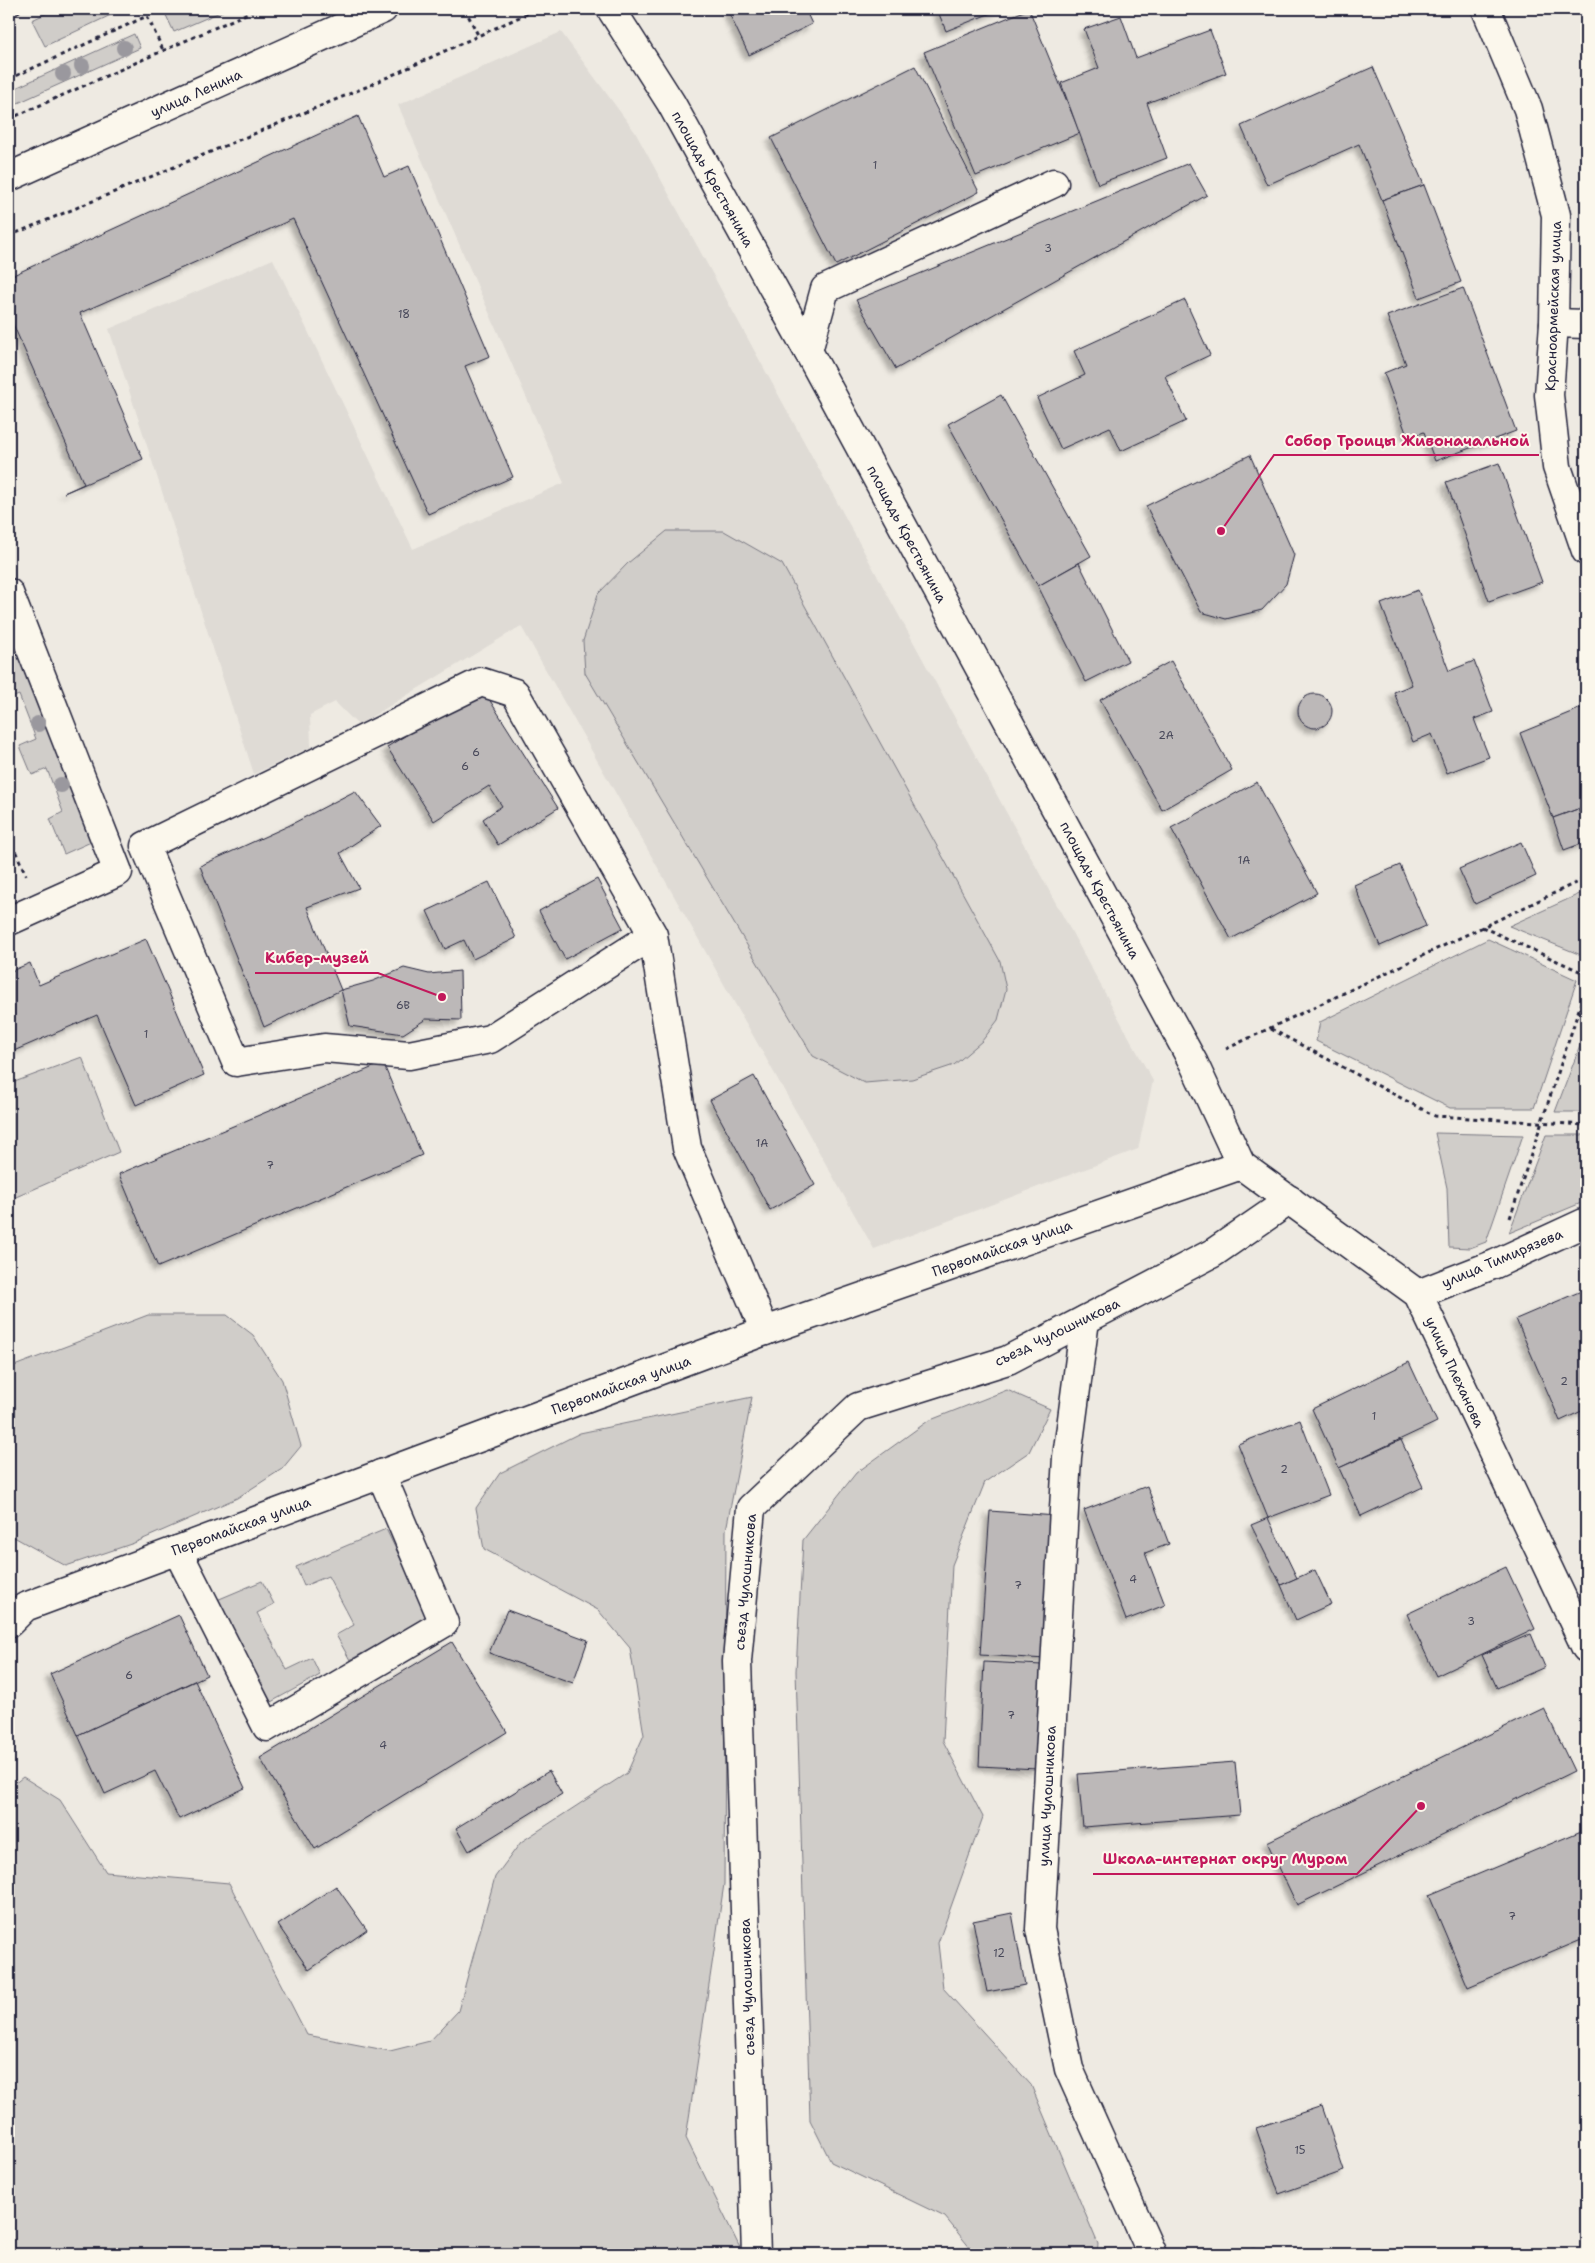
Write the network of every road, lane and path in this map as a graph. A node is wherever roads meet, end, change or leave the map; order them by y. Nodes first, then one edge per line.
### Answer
1 (24, 9) edge
2 (144, 9) edge
3 (257, 9) edge
4 (383, 9) edge
5 (466, 9) edge
6 (538, 9) edge
7 (611, 9) edge
8 (1486, 9) edge
9 (9, 16) edge
10 (147, 16) junction
11 (479, 37) junction
12 (163, 50) junction
13 (9, 79) edge
14 (9, 119) edge
15 (9, 177) edge
16 (1054, 183) dead end
17 (9, 236) edge
18 (1554, 323) junction
19 (1586, 324) edge
20 (808, 352) junction
21 (1586, 551) edge
22 (9, 593) edge
23 (9, 837) edge
24 (1586, 878) edge
25 (40, 907) junction
26 (9, 920) edge
27 (1482, 926) junction
28 (653, 935) junction
29 (1586, 974) edge
30 (1586, 988) edge
31 (1270, 1029) junction
32 (1194, 1064) junction
33 (1542, 1123) junction
34 (1586, 1125) edge
35 (1241, 1165) junction
36 (1290, 1200) junction
37 (1586, 1222) edge
38 (1495, 1264) junction
39 (1418, 1294) junction
40 (1086, 1320) junction
41 (764, 1331) junction
42 (381, 1474) junction
43 (177, 1550) junction
44 (9, 1623) edge
45 (1586, 1648) edge
46 (756, 2254) edge
47 (1152, 2254) edge

1 - 9 path
2 - 10 path
3 - 12 path
4 - 15 street, улица Ленина
5 - 11 path
6 - 11 path
7 - 20 street, площадь Крестьянина
8 - 18 street, Красноармейская улица
10 - 12 path
10 - 13 path
11 - 17 path
12 - 14 path
16 - 20 street
18 - 19 street
18 - 21 street, Красноармейская улица
20 - 32 street, площадь Крестьянина
22 - 25 street
23 - 25 path
24 - 27 path
25 - 26 street
27 - 29 path
27 - 31 path
28 - 28 street
28 - 41 street
30 - 33 path
31 - 32 path
31 - 33 path
32 - 35 street, площадь Крестьянина
33 - 34 path
33 - 38 path
35 - 36 street, улица Плеханова
35 - 41 street, Первомайская улица
36 - 39 street, улица Плеханова
36 - 40 street, съезд Чулошникова
37 - 38 street, улица Тимирязева
38 - 39 street, улица Тимирязева
39 - 45 street, улица Плеханова
40 - 46 street, съезд Чулошникова
40 - 47 street, улица Чулошникова
41 - 42 street, Первомайская улица
42 - 43 street, Первомайская улица
42 - 43 street
43 - 44 street, Первомайская улица

